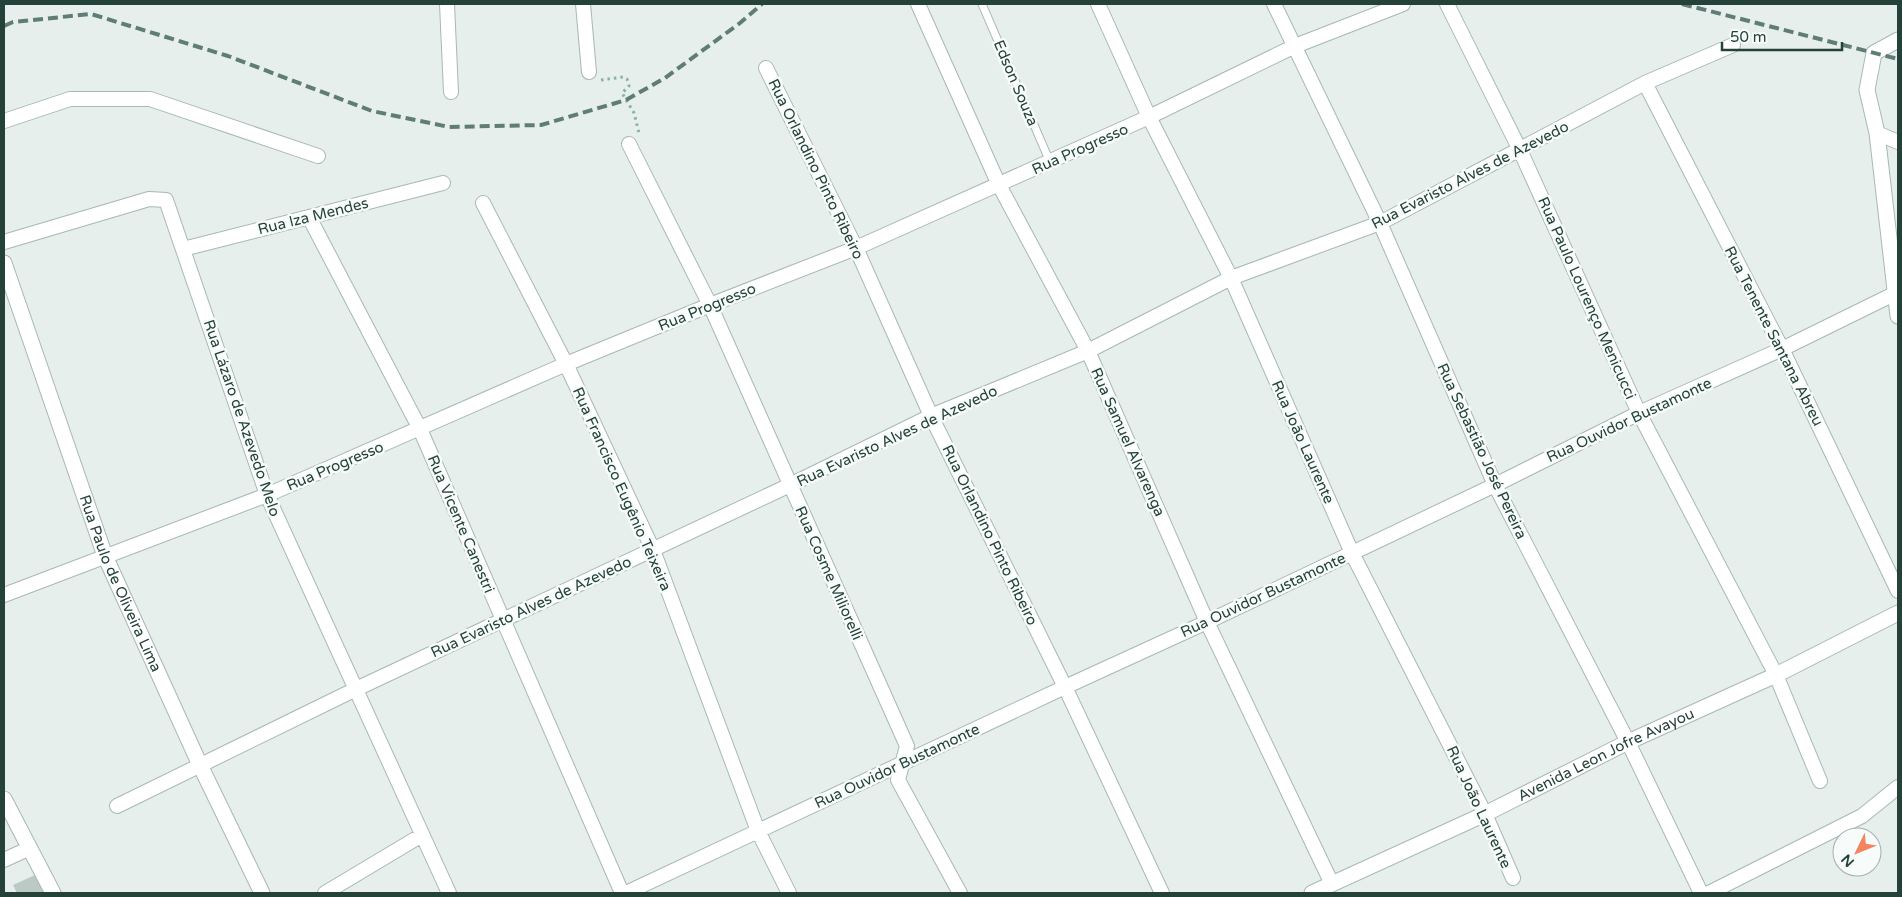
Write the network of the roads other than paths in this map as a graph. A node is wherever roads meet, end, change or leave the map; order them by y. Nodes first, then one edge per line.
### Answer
1 (447, 4) edge
2 (583, 4) edge
3 (918, 4) edge
4 (982, 4) edge
5 (1098, 4) edge
6 (1274, 4) edge
7 (1404, 4) edge
8 (1447, 4) edge
9 (1898, 40) edge
10 (1733, 45) dead end
11 (1295, 46) junction
12 (766, 68) dead end
13 (589, 72) road end
14 (1645, 83) junction
15 (451, 92) dead end
16 (1149, 117) junction
17 (4, 121) edge
18 (1877, 132) junction
19 (1898, 142) edge
20 (629, 144) dead end
21 (1520, 150) junction
22 (318, 156) dead end
23 (1050, 162) junction
24 (443, 183) dead end
25 (999, 184) junction
26 (483, 203) dead end
27 (309, 217) junction
28 (1380, 224) junction
29 (4, 242) edge
30 (856, 248) junction
31 (184, 249) junction
32 (4, 263) edge
33 (1231, 278) junction
34 (1897, 292) edge
35 (710, 305) junction
36 (1898, 316) edge
37 (1782, 348) junction
38 (1088, 352) junction
39 (566, 364) junction
40 (1639, 413) junction
41 (931, 416) junction
42 (420, 429) junction
43 (790, 485) junction
44 (1495, 485) junction
45 (267, 496) junction
46 (653, 550) junction
47 (1352, 553) junction
48 (105, 556) junction
49 (1898, 591) edge
50 (4, 595) edge
51 (1898, 613) edge
52 (503, 621) junction
53 (1207, 622) junction
54 (1776, 675) junction
55 (1066, 687) junction
56 (354, 690) junction
57 (1628, 742) junction
58 (902, 764) junction
59 (200, 765) junction
60 (1820, 781) dead end
61 (1898, 787) edge
62 (4, 799) edge
63 (117, 806) dead end
64 (1484, 814) junction
65 (758, 831) junction
66 (422, 835) junction
67 (30, 848) junction
68 (4, 860) edge
69 (1513, 878) dead end
70 (1332, 884) junction
71 (53, 893) edge
72 (262, 893) edge
73 (324, 893) edge
74 (449, 893) edge
75 (624, 893) edge
76 (789, 893) edge
77 (960, 893) edge
78 (1162, 893) edge
79 (1312, 893) edge
80 (1701, 893) edge
81 (1709, 893) edge

1 - 15 street
2 - 13 street
3 - 25 street, Rua Samuel Alvarenga
4 - 23 lane, Edson Souza
5 - 16 street, Rua João Laurente
6 - 11 street, Rua Sebastião José Pereira
7 - 11 street, Rua Progresso
8 - 21 street, Rua Paulo Lourenço Menicucci
9 - 18 street
10 - 14 street, Rua Evaristo Alves de Azevedo
11 - 16 street, Rua Progresso
11 - 28 street, Rua Sebastião José Pereira
12 - 30 street, Rua Orlandino Pinto Ribeiro
14 - 21 street, Rua Evaristo Alves de Azevedo
14 - 37 street, Rua Tenente Santana Abreu
16 - 23 street, Rua Progresso
16 - 33 street, Rua João Laurente
17 - 22 street
18 - 19 street
18 - 34 street
20 - 35 street, Rua Cosme Miliorelli
21 - 28 street, Rua Evaristo Alves de Azevedo
21 - 40 street, Rua Paulo Lourenço Menicucci
23 - 25 street, Rua Progresso
24 - 27 street, Rua Iza Mendes
25 - 30 street, Rua Progresso
25 - 38 street, Rua Samuel Alvarenga
26 - 39 street, Rua Francisco Eugênio Teixeira
27 - 31 street, Rua Iza Mendes
27 - 42 street, Rua Vicente Canestri
28 - 33 street, Rua Evaristo Alves de Azevedo
28 - 44 street, Rua Sebastião José Pereira
29 - 31 street, Rua Lázaro de Azevedo Melo
30 - 35 street, Rua Progresso
30 - 41 street, Rua Orlandino Pinto Ribeiro
31 - 45 street, Rua Lázaro de Azevedo Melo
32 - 48 street, Rua Paulo de Oliveira Lima
33 - 38 street, Rua Evaristo Alves de Azevedo
33 - 47 street, Rua João Laurente
34 - 36 street
34 - 37 street, Rua Ouvidor Bustamonte
35 - 39 street, Rua Progresso
35 - 43 street, Rua Cosme Miliorelli
37 - 40 street, Rua Ouvidor Bustamonte
37 - 49 street, Rua Tenente Santana Abreu
38 - 41 street, Rua Evaristo Alves de Azevedo
38 - 53 street, Rua Samuel Alvarenga
39 - 42 street, Rua Progresso
39 - 46 street, Rua Francisco Eugênio Teixeira
40 - 44 street, Rua Ouvidor Bustamonte
40 - 54 street, Rua Paulo Lourenço Menicucci
41 - 43 street, Rua Evaristo Alves de Azevedo
41 - 55 street, Rua Orlandino Pinto Ribeiro
42 - 45 street, Rua Progresso
42 - 52 street, Rua Vicente Canestri
43 - 46 street, Rua Evaristo Alves de Azevedo
43 - 58 street, Rua Cosme Miliorelli
44 - 47 street, Rua Ouvidor Bustamonte
44 - 57 street, Rua Sebastião José Pereira
45 - 48 street, Rua Progresso
45 - 56 street, Rua Lázaro de Azevedo Melo
46 - 52 street, Rua Evaristo Alves de Azevedo
46 - 65 street, Rua Francisco Eugênio Teixeira
47 - 53 street, Rua Ouvidor Bustamonte
47 - 64 street, Rua João Laurente
48 - 50 street, Rua Progresso
48 - 59 street, Rua Paulo de Oliveira Lima
51 - 54 street, Avenida Leon Jofre Avayou
52 - 56 street, Rua Evaristo Alves de Azevedo
52 - 75 street, Rua Vicente Canestri
53 - 55 street, Rua Ouvidor Bustamonte
53 - 70 street, Rua Samuel Alvarenga
54 - 57 street, Avenida Leon Jofre Avayou
54 - 60 street, Rua Paulo Lourenço Menicucci
55 - 58 street, Rua Ouvidor Bustamonte
55 - 78 street, Rua Orlandino Pinto Ribeiro
56 - 59 street, Rua Evaristo Alves de Azevedo
56 - 66 street, Rua Lázaro de Azevedo Melo
57 - 64 street, Avenida Leon Jofre Avayou
57 - 80 street, Rua Sebastião José Pereira
58 - 65 street, Rua Ouvidor Bustamonte
58 - 77 street, Rua Cosme Miliorelli
59 - 63 street, Rua Evaristo Alves de Azevedo
59 - 72 street, Rua Paulo de Oliveira Lima
61 - 81 street
62 - 67 street
64 - 69 street, Rua João Laurente
64 - 70 street, Avenida Leon Jofre Avayou
65 - 75 street, Rua Ouvidor Bustamonte
65 - 76 street, Rua Francisco Eugênio Teixeira
66 - 73 street
66 - 74 street, Rua Lázaro de Azevedo Melo
67 - 68 street
67 - 71 street
70 - 79 street, Avenida Leon Jofre Avayou

